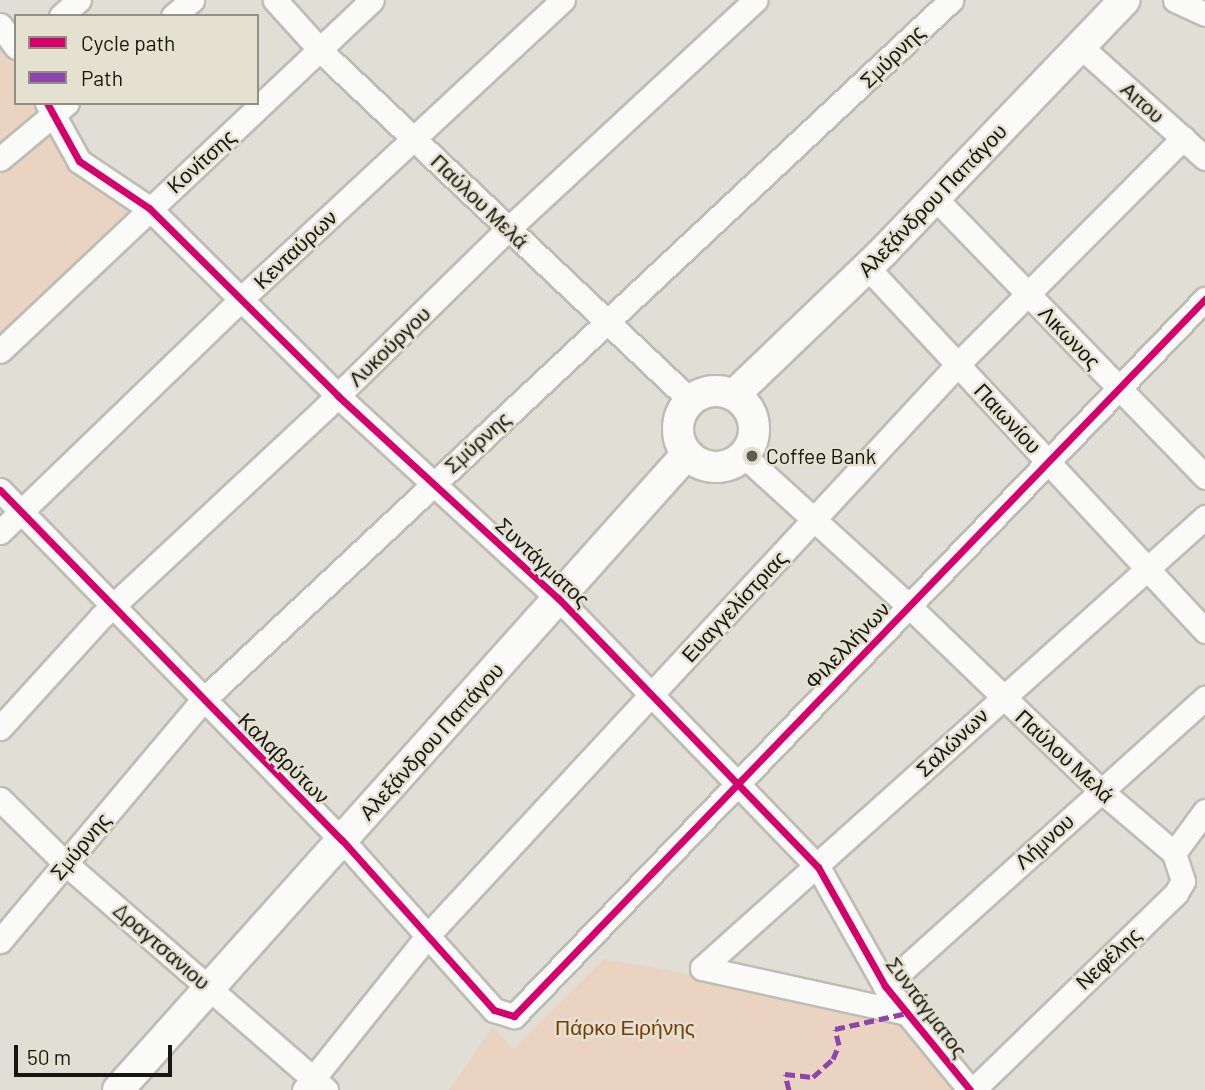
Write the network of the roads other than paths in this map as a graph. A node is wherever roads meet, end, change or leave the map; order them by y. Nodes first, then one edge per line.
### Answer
1 (79, 0) edge
2 (192, 0) edge
3 (275, 0) edge
4 (372, 0) edge
5 (564, 0) edge
6 (755, 0) edge
7 (951, 0) edge
8 (1125, 0) edge
9 (1175, 0) edge
10 (63, 14) edge
11 (175, 14) edge
12 (1205, 14) edge
13 (0, 25) edge
14 (14, 44) edge
15 (1080, 46) junction
16 (322, 52) junction
17 (56, 107) edge
18 (414, 137) junction
19 (1183, 138) junction
20 (1204, 154) edge
21 (0, 159) edge
22 (934, 197) junction
23 (149, 208) junction
24 (508, 229) junction
25 (867, 267) junction
26 (1026, 292) junction
27 (242, 298) junction
28 (1205, 299) edge
29 (612, 322) junction
30 (0, 351) edge
31 (958, 364) junction
32 (1119, 388) junction
33 (734, 395) junction
34 (338, 396) junction
35 (689, 399) junction
36 (687, 454) junction
37 (743, 455) junction
38 (1048, 461) junction
39 (1205, 477) edge
40 (432, 482) junction
41 (0, 490) edge
42 (20, 511) junction
43 (1205, 517) edge
44 (814, 518) junction
45 (0, 532) edge
46 (1146, 567) junction
47 (558, 598) junction
48 (116, 605) junction
49 (909, 606) junction
50 (1205, 631) edge
51 (652, 695) junction
52 (1000, 697) junction
53 (1205, 698) edge
54 (202, 701) junction
55 (0, 728) edge
56 (735, 786) junction
57 (1100, 790) junction
58 (0, 799) edge
59 (1205, 811) edge
60 (342, 840) junction
61 (1174, 853) junction
62 (65, 863) junction
63 (818, 867) junction
64 (428, 935) junction
65 (0, 941) edge
66 (885, 986) junction
67 (210, 987) junction
68 (907, 1013) junction
69 (514, 1016) joint
70 (314, 1086) edge
71 (118, 1090) edge
72 (971, 1090) edge

1 - 10 street
2 - 11 street
3 - 16 street, Παύλου Μελά
4 - 16 street, Κονίτσης
5 - 18 street, Κενταύρων
6 - 24 street, Λυκούργου
7 - 29 street, Σμύρνης
8 - 15 street, Αλεξάνδρου Παπάγου
9 - 12 street
13 - 14 street
15 - 19 street, Αιτου
15 - 22 street, Αλεξάνδρου Παπάγου
16 - 18 street, Παύλου Μελά
16 - 23 street, Κονίτσης
17 - 21 street
17 - 23 street, Συντάγματος
18 - 24 street, Παύλου Μελά
18 - 27 street, Κενταύρων
19 - 20 street, Αιτου
19 - 26 street, Ευαγγελίστριας
22 - 25 street, Αλεξάνδρου Παπάγου
22 - 26 street, Λικωνος
23 - 27 street, Συντάγματος
23 - 30 street, Κονίτσης
24 - 29 street, Παύλου Μελά
24 - 34 street, Λυκούργου
25 - 31 street, Παιωνίου
25 - 33 street, Αλεξάνδρου Παπάγου
26 - 31 street, Ευαγγελίστριας
26 - 32 street, Λικωνος
27 - 34 street, Συντάγματος
27 - 42 street, Κενταύρων
28 - 32 street, Φιλελλήνων
29 - 35 street, Παύλου Μελά
29 - 40 street, Σμύρνης
31 - 38 street, Παιωνίου
31 - 44 street, Ευαγγελίστριας
32 - 38 street, Φιλελλήνων
32 - 39 street, Λικωνος
33 - 35 street
33 - 37 street
34 - 40 street, Συντάγματος
34 - 48 street, Λυκούργου
35 - 36 street
36 - 37 street
36 - 47 street, Αλεξάνδρου Παπάγου
37 - 44 street, Παύλου Μελά
38 - 46 street, Παιωνίου
38 - 49 street, Φιλελλήνων
40 - 47 street, Συντάγματος
40 - 54 street, Σμύρνης
41 - 42 street, Καλαβρύτων
42 - 45 street, Κενταύρων
42 - 48 street, Καλαβρύτων
43 - 46 street, Σαλώνων
44 - 49 street, Παύλου Μελά
44 - 51 street, Ευαγγελίστριας
46 - 50 street, Παιωνίου
46 - 52 street, Σαλώνων
47 - 51 street, Συντάγματος
47 - 60 street, Αλεξάνδρου Παπάγου
48 - 54 street, Καλαβρύτων
48 - 55 street, Λυκούργου
49 - 52 street, Παύλου Μελά
49 - 56 street, Φιλελλήνων
51 - 56 street, Συντάγματος
51 - 64 street, Ευαγγελίστριας
52 - 57 street, Παύλου Μελά
52 - 63 street, Σαλώνων
53 - 57 street, Λήμνου
54 - 60 street, Καλαβρύτων
54 - 62 street, Σμύρνης
56 - 63 street, Συντάγματος
56 - 69 street, Φιλελλήνων
57 - 61 street, Παύλου Μελά
57 - 66 street, Λήμνου
58 - 62 street, Δραγτσανιου
59 - 61 street
60 - 64 street, Καλαβρύτων
60 - 67 street, Αλεξάνδρου Παπάγου
61 - 72 street, Νεφέλης
62 - 65 street, Σμύρνης
62 - 67 street, Δραγτσανιου
63 - 66 street, Συντάγματος
63 - 68 street, Σαλώνων
64 - 69 street, Καλαβρύτων
64 - 70 street, Ευαγγελίστριας
66 - 68 street, Συντάγματος
67 - 70 street, Δραγτσανιου
67 - 71 street, Αλεξάνδρου Παπάγου
68 - 72 street, Συντάγματος

